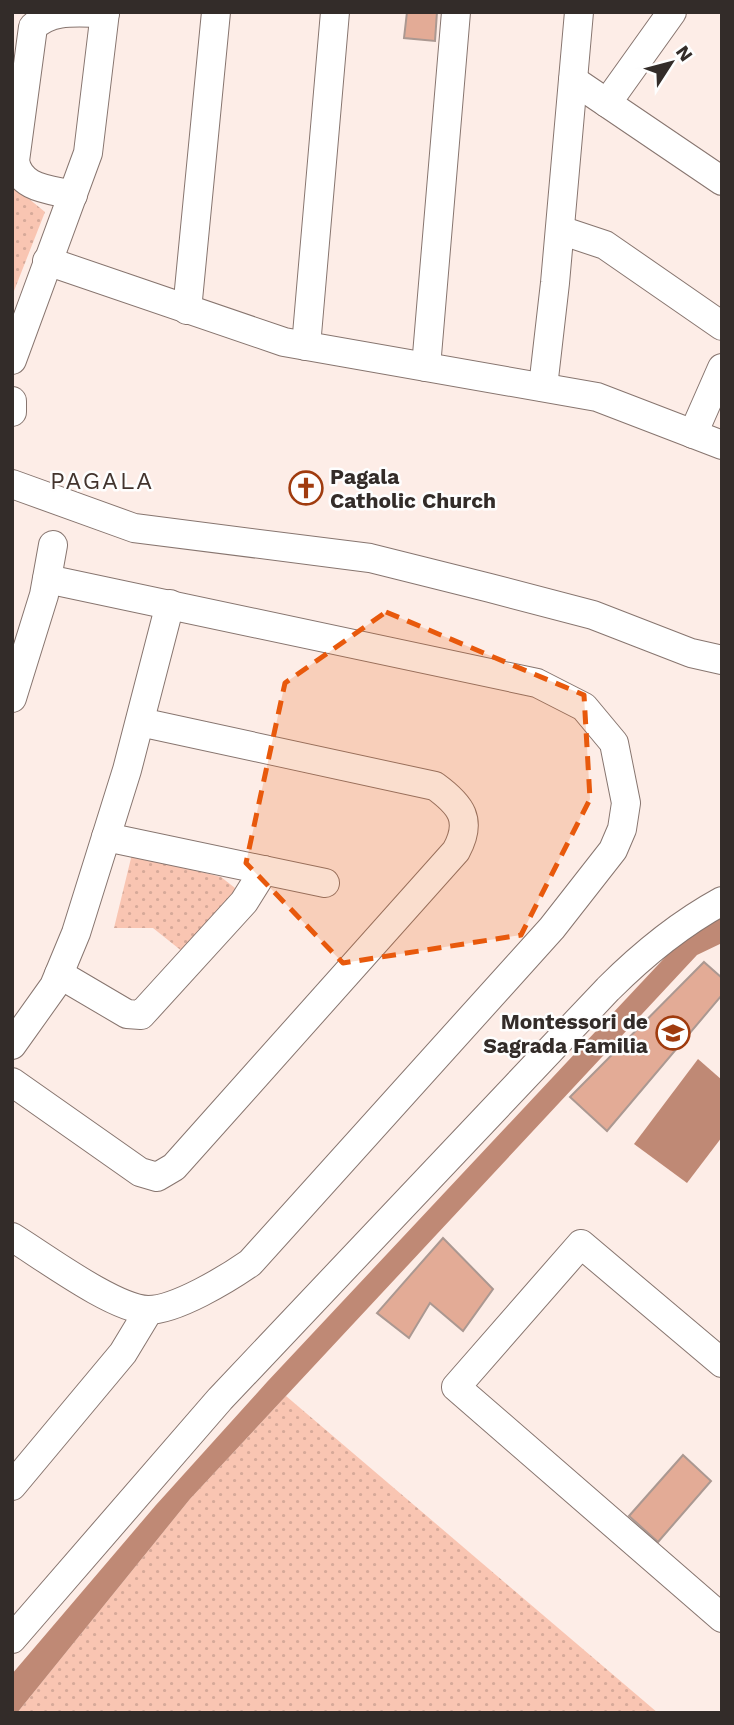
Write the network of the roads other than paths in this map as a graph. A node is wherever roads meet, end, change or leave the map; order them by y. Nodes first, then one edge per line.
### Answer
1 (216, 12) edge
2 (335, 12) edge
3 (456, 12) edge
4 (579, 12) edge
5 (672, 12) edge
6 (105, 13) edge
7 (573, 80) junction
8 (607, 103) junction
9 (722, 181) edge
10 (73, 195) junction
11 (560, 230) junction
12 (47, 261) junction
13 (187, 310) junction
14 (722, 326) edge
15 (306, 346) junction
16 (12, 360) edge
17 (426, 367) junction
18 (722, 368) edge
19 (543, 387) junction
20 (12, 401) edge
21 (12, 412) edge
22 (693, 434) junction
23 (722, 445) edge
24 (12, 484) edge
25 (53, 545) dead end
26 (47, 579) junction
27 (170, 604) junction
28 (722, 660) edge
29 (12, 698) edge
30 (140, 722) junction
31 (106, 837) junction
32 (264, 870) junction
33 (326, 883) dead end
34 (722, 901) edge
35 (59, 974) junction
36 (12, 1045) edge
37 (12, 1083) edge
38 (12, 1237) edge
39 (149, 1310) junction
40 (722, 1363) edge
41 (12, 1486) edge
42 (722, 1618) edge
43 (12, 1639) edge

1 - 13 street
2 - 15 street
3 - 17 street
4 - 7 street
5 - 8 street
6 - 10 street
6 - 10 street
7 - 8 street
7 - 11 street
8 - 9 street
10 - 12 street
11 - 14 street
11 - 19 street
12 - 13 street
12 - 16 street
13 - 15 street
15 - 17 street
17 - 19 street
18 - 22 street
19 - 22 street
20 - 21 street
22 - 23 street
24 - 28 street
25 - 26 street
26 - 27 street
26 - 29 street
27 - 30 street
27 - 39 street
30 - 31 street
30 - 37 street
31 - 32 street
31 - 35 street
32 - 33 street
32 - 35 street
34 - 43 street
35 - 36 street
38 - 39 street
39 - 41 street
40 - 42 street

